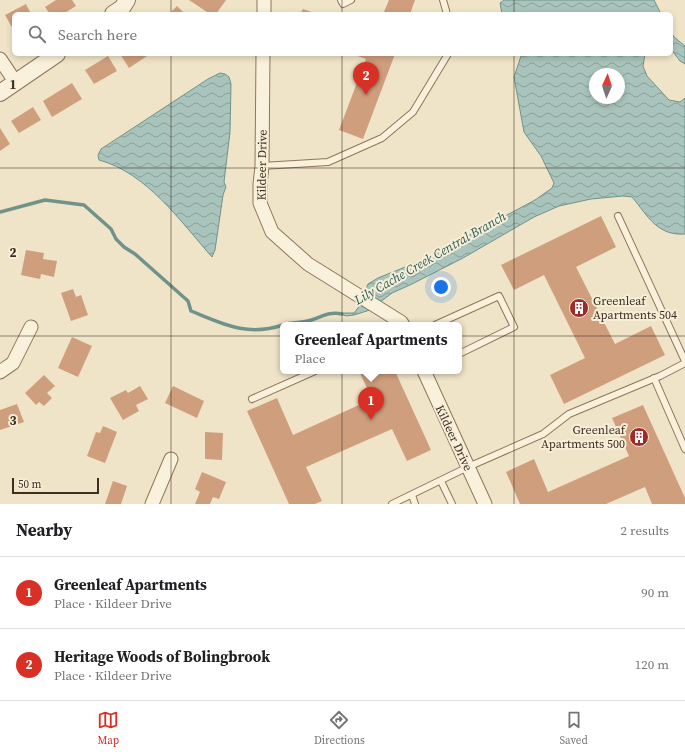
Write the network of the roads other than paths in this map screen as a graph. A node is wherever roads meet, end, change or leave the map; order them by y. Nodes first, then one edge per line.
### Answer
1 (127, 0) edge
2 (264, 0) edge
3 (341, 0) edge
4 (350, 0) edge
5 (443, 0) edge
6 (116, 12) edge
7 (264, 12) edge
8 (446, 12) edge
9 (54, 56) edge
10 (263, 56) edge
11 (447, 56) edge
12 (0, 59) edge
13 (16, 83) junction
14 (0, 93) edge
15 (262, 166) junction
16 (618, 216) dead end
17 (401, 322) edge
18 (442, 322) edge
19 (31, 327) dead end
20 (462, 353) edge
21 (685, 362) edge
22 (0, 372) edge
23 (308, 374) edge
24 (425, 374) edge
25 (654, 378) junction
26 (252, 399) dead end
27 (685, 449) edge
28 (171, 459) dead end
29 (468, 467) junction
30 (441, 481) junction
31 (412, 495) junction
32 (152, 504) edge
33 (392, 504) edge
34 (415, 504) edge
35 (452, 504) edge
36 (485, 504) edge

1 - 6 street
2 - 7 street
3 - 4 lane
5 - 8 lane
9 - 13 street
10 - 15 street, Kildeer Drive
11 - 15 lane
12 - 13 street
13 - 14 street
15 - 17 street, Kildeer Drive
16 - 21 lane
18 - 20 lane
19 - 22 street
21 - 25 lane
23 - 26 lane
24 - 29 street, Kildeer Drive
25 - 27 lane
25 - 29 lane
28 - 32 street
29 - 30 lane
29 - 36 street, Kildeer Drive
30 - 31 lane
30 - 35 lane
31 - 33 lane
31 - 34 lane

